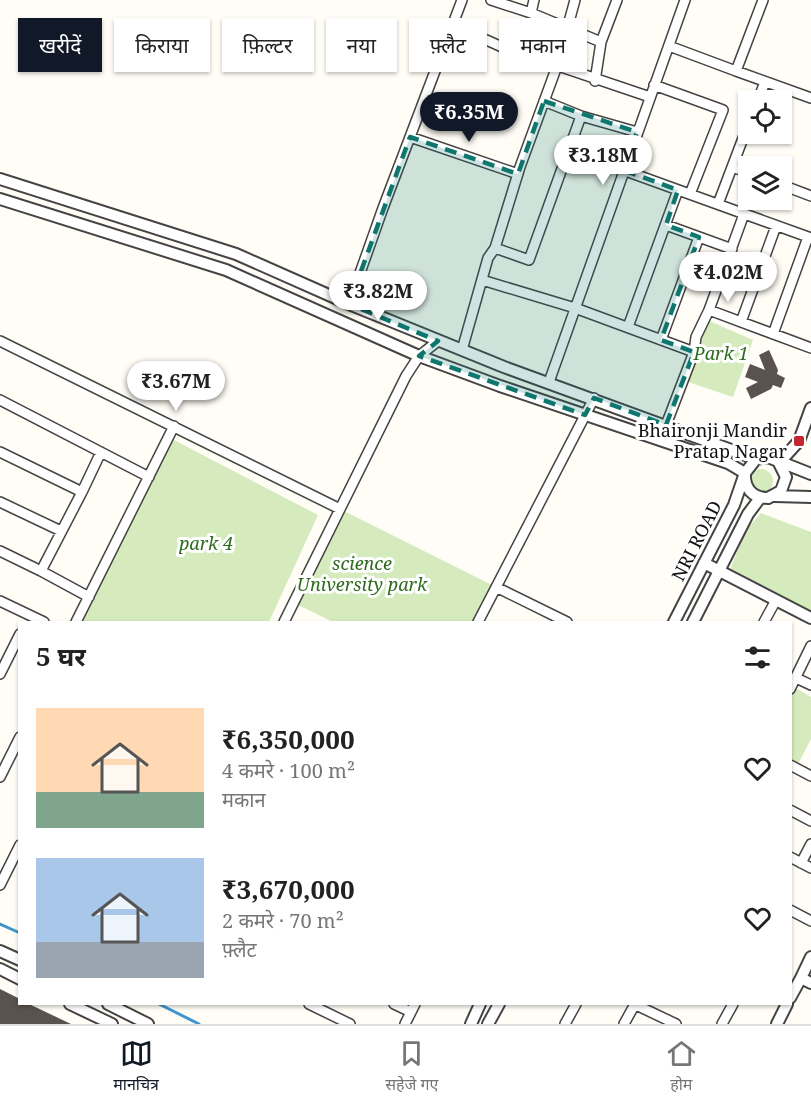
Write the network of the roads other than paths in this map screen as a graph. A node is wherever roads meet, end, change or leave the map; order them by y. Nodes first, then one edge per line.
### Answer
1 (462, 0) edge
2 (491, 0) edge
3 (534, 0) edge
4 (575, 0) edge
5 (617, 0) edge
6 (685, 0) edge
7 (763, 0) edge
8 (531, 13) junction
9 (456, 18) edge
10 (542, 18) edge
11 (570, 18) edge
12 (587, 37) edge
13 (601, 42) junction
14 (669, 46) junction
15 (736, 70) junction
16 (435, 72) edge
17 (555, 72) edge
18 (572, 72) edge
19 (595, 81) junction
20 (765, 82) junction
21 (654, 85) junction
22 (762, 90) edge
23 (650, 98) junction
24 (811, 98) edge
25 (544, 101) junction
26 (581, 116) junction
27 (637, 132) junction
28 (410, 137) junction
29 (741, 144) edge
30 (733, 167) junction
31 (738, 169) edge
32 (623, 170) junction
33 (518, 174) junction
34 (0, 179) edge
35 (792, 189) edge
36 (678, 190) junction
37 (690, 194) junction
38 (811, 196) edge
39 (0, 199) edge
40 (718, 204) junction
41 (744, 214) junction
42 (666, 225) junction
43 (776, 226) junction
44 (699, 237) junction
45 (810, 238) edge
46 (495, 248) junction
47 (732, 249) junction
48 (482, 280) junction
49 (350, 304) junction
50 (576, 308) junction
51 (709, 310) junction
52 (741, 322) junction
53 (627, 327) junction
54 (773, 334) junction
55 (438, 340) junction
56 (661, 340) junction
57 (0, 341) edge
58 (811, 348) edge
59 (462, 350) junction
60 (694, 352) junction
61 (419, 356) junction
62 (549, 382) junction
63 (594, 398) junction
64 (0, 400) edge
65 (811, 408) edge
66 (585, 415) junction
67 (666, 425) junction
68 (174, 426) junction
69 (799, 441) junction
70 (0, 452) edge
71 (101, 452) junction
72 (756, 459) junction
73 (779, 463) junction
74 (798, 470) junction
75 (745, 473) junction
76 (811, 474) edge
77 (149, 477) junction
78 (82, 492) junction
79 (775, 496) junction
80 (811, 497) edge
81 (760, 498) junction
82 (0, 502) edge
83 (340, 509) junction
84 (61, 531) junction
85 (0, 551) edge
86 (704, 563) junction
87 (719, 570) junction
88 (41, 571) junction
89 (496, 587) junction
90 (89, 597) junction
91 (776, 600) junction
92 (0, 601) edge
93 (811, 618) edge
94 (27, 619) edge
95 (77, 621) edge
96 (284, 621) edge
97 (479, 621) edge
98 (565, 621) edge
99 (675, 621) edge
100 (694, 621) edge
101 (765, 621) edge
102 (18, 637) edge
103 (811, 646) edge
104 (3, 662) edge
105 (0, 674) edge
106 (796, 678) junction
107 (792, 685) edge
108 (811, 685) edge
109 (18, 741) edge
110 (792, 766) edge
111 (810, 772) edge
112 (0, 777) edge
113 (792, 811) edge
114 (811, 821) edge
115 (811, 844) edge
116 (17, 856) edge
117 (792, 858) edge
118 (801, 863) junction
119 (811, 868) edge
120 (0, 885) edge
121 (792, 911) edge
122 (811, 921) edge
123 (0, 951) edge
124 (811, 957) edge
125 (18, 959) edge
126 (0, 969) edge
127 (18, 978) edge
128 (801, 978) junction
129 (811, 983) edge
130 (792, 994) edge
131 (72, 1005) edge
132 (110, 1005) edge
133 (311, 1005) edge
134 (480, 1005) edge
135 (498, 1005) edge
136 (575, 1005) edge
137 (634, 1005) edge
138 (636, 1005) edge
139 (732, 1005) edge
140 (787, 1005) edge
141 (413, 1008) edge
142 (112, 1024) edge
143 (148, 1024) edge
144 (350, 1024) edge
145 (405, 1024) edge
146 (471, 1024) edge
147 (488, 1024) edge
148 (565, 1024) edge
149 (624, 1024) edge
150 (676, 1024) edge
151 (722, 1024) edge
152 (777, 1024) edge

1 - 9 street
2 - 8 street
3 - 8 street
4 - 11 street
5 - 13 street
6 - 14 street
7 - 15 street
8 - 10 street
12 - 13 street
13 - 19 street
14 - 15 street
14 - 21 street
15 - 20 street
16 - 28 street
17 - 25 street
18 - 19 street
19 - 23 street
20 - 22 street
20 - 24 street
21 - 23 street
21 - 37 street
23 - 27 street
25 - 26 street
25 - 33 street
26 - 27 street
26 - 46 street
27 - 32 street
28 - 33 street
28 - 49 street
29 - 30 street
30 - 31 street
30 - 40 street
32 - 36 street
32 - 50 street
33 - 46 street
34 - 49 street
35 - 38 street
36 - 37 street
36 - 42 street
37 - 40 street
39 - 61 street
40 - 41 street
41 - 43 street
41 - 47 street
42 - 44 street
42 - 53 street
43 - 45 street
43 - 52 street
44 - 47 street
44 - 56 street
45 - 54 street
46 - 48 street
47 - 51 street
48 - 50 street
48 - 59 street
49 - 55 street
50 - 53 street
50 - 62 street
51 - 52 street
51 - 60 street
52 - 54 street
53 - 56 street
54 - 58 street
55 - 59 street
55 - 61 street
56 - 60 street
57 - 68 street
59 - 62 street
60 - 67 street
61 - 66 street
61 - 83 street
62 - 63 street
63 - 66 street
63 - 67 street
64 - 71 street
65 - 69 street
66 - 75 street
66 - 89 street
67 - 72 street
68 - 77 street
68 - 83 street
69 - 73 street
69 - 74 street
70 - 78 street
71 - 77 street
71 - 78 street
72 - 73 street
72 - 75 street
73 - 74 street
73 - 79 street
74 - 76 street
75 - 81 street
75 - 86 street, NRI ROAD
77 - 90 street
78 - 84 street
79 - 80 street
79 - 81 street
81 - 87 street, NRI ROAD
82 - 84 street
83 - 96 street
84 - 88 street
85 - 88 street
86 - 87 street
86 - 99 street, NRI ROAD
87 - 91 street
87 - 100 street, NRI ROAD
88 - 90 street
89 - 97 street
89 - 98 street
90 - 95 street
91 - 93 street
91 - 101 street
92 - 94 street
102 - 104 street
103 - 106 street
104 - 105 street
106 - 107 street
106 - 108 street
109 - 112 street
110 - 111 street
113 - 114 street
115 - 118 street
116 - 120 street
117 - 118 street
118 - 119 street
121 - 122 street
123 - 125 street
124 - 128 street
126 - 127 street
128 - 129 street
128 - 130 street
131 - 142 street
132 - 143 street
133 - 144 street
134 - 146 street
135 - 147 street
136 - 148 street
137 - 149 street
138 - 150 street
139 - 151 street
140 - 152 street
141 - 145 street

